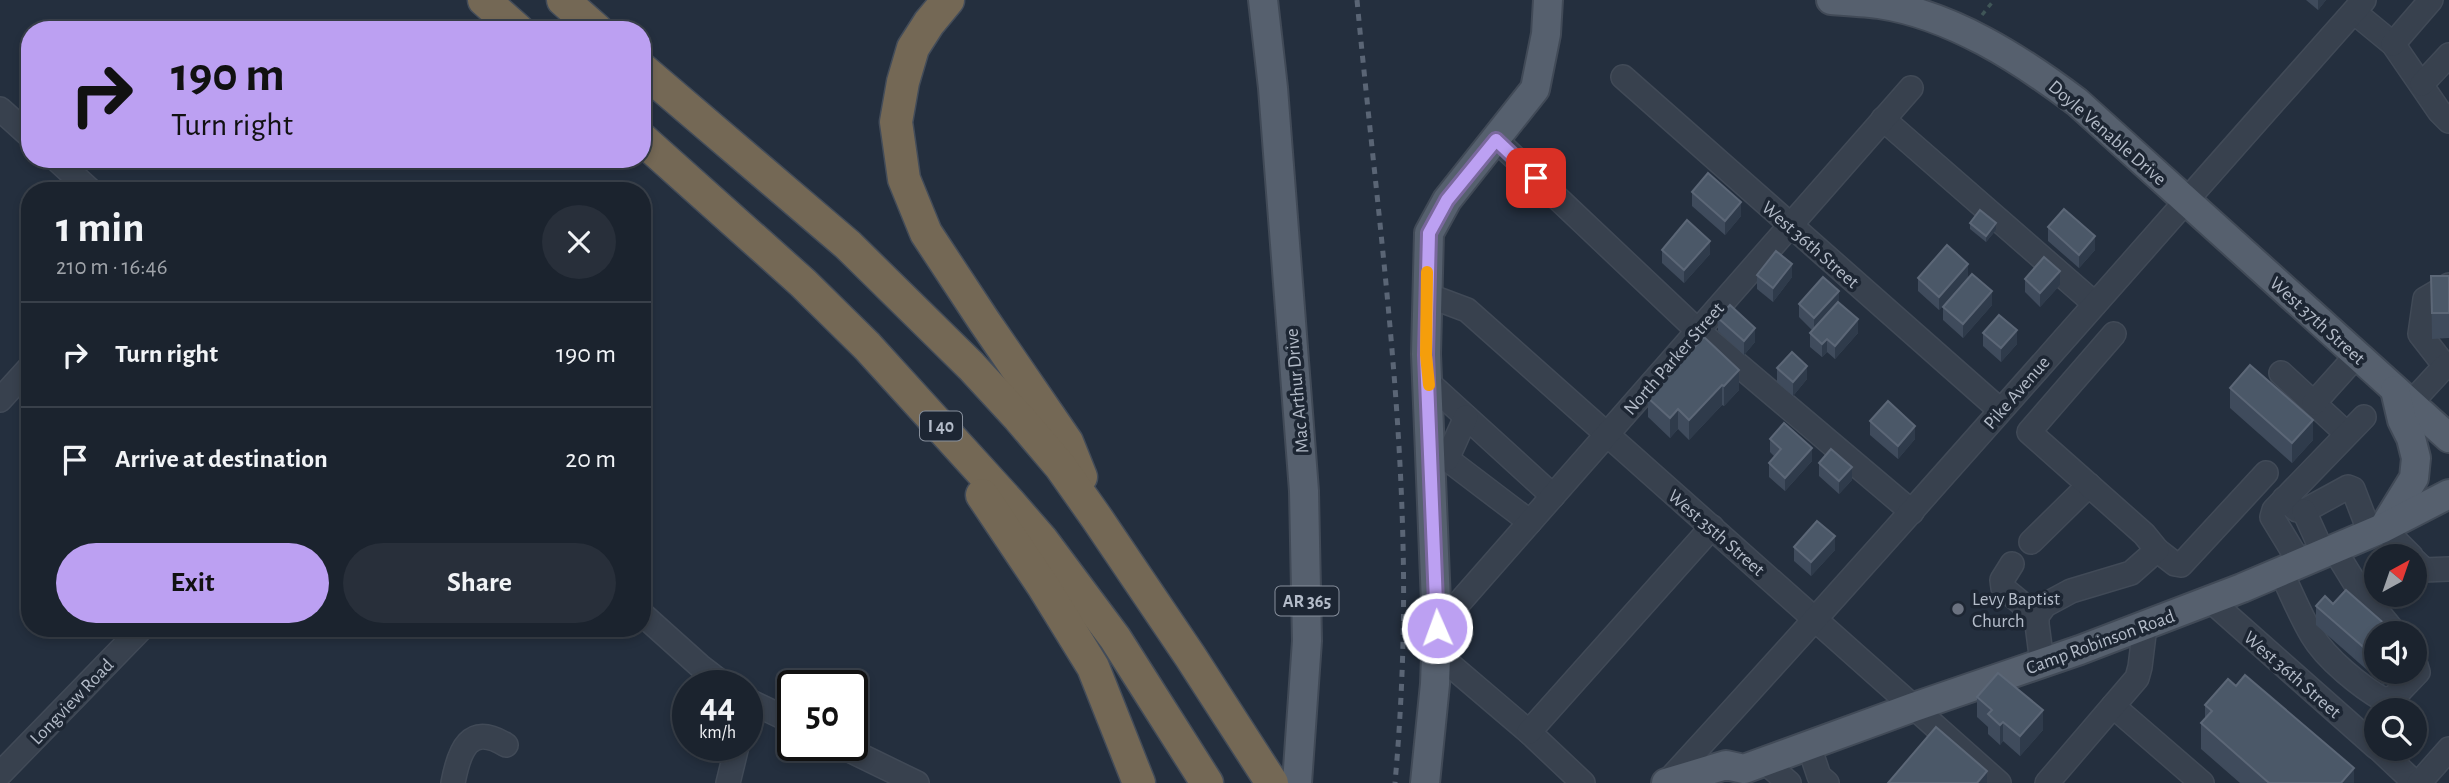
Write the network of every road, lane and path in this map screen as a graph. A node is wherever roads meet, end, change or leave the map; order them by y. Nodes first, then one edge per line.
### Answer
1 (484, 0) edge
2 (563, 0) edge
3 (948, 0) edge
4 (1263, 0) edge
5 (1548, 0) edge
6 (1831, 0) edge
7 (2431, 0) edge
8 (1882, 2) edge
9 (2359, 6) edge
10 (508, 21) edge
11 (587, 21) edge
12 (2393, 44) junction
13 (2449, 55) edge
14 (651, 77) edge
15 (1623, 77) dead end
16 (2422, 83) junction
17 (1910, 88) dead end
18 (0, 109) edge
19 (1883, 119) junction
20 (2449, 121) edge
21 (21, 128) edge
22 (1496, 140) junction
23 (651, 147) edge
24 (66, 168) edge
25 (81, 182) edge
26 (2187, 201) junction
27 (1789, 225) junction
28 (2449, 285) edge
29 (1427, 295) junction
30 (2095, 304) junction
31 (1697, 330) junction
32 (2067, 334) junction
33 (2114, 334) dead end
34 (2449, 338) edge
35 (2357, 355) junction
36 (2094, 358) junction
37 (2447, 367) edge
38 (2281, 373) dead end
39 (21, 377) edge
40 (1429, 383) junction
41 (0, 400) edge
42 (2408, 402) junction
43 (2314, 403) junction
44 (2000, 410) junction
45 (929, 411) junction
46 (1466, 417) junction
47 (2364, 418) dead end
48 (2449, 421) edge
49 (2347, 434) junction
50 (1606, 435) junction
51 (2449, 438) edge
52 (1438, 453) junction
53 (2089, 485) junction
54 (2449, 494) edge
55 (1553, 496) junction
56 (2287, 507) junction
57 (1912, 512) junction
58 (1096, 517) junction
59 (1530, 522) junction
60 (1712, 527) junction
61 (2377, 530) junction
62 (2031, 542) dead end
63 (2395, 544) edge
64 (2157, 550) junction
65 (2309, 559) junction
66 (2012, 564) dead end
67 (2449, 569) edge
68 (2427, 570) edge
69 (2362, 593) junction
70 (2210, 600) junction
71 (2038, 616) junction
72 (2304, 618) junction
73 (1816, 619) junction
74 (2385, 621) edge
75 (651, 622) edge
76 (2145, 626) junction
77 (133, 637) edge
78 (1436, 640) junction
79 (2042, 663) junction
80 (705, 670) edge
81 (2407, 684) edge
82 (2113, 706) junction
83 (1914, 707) junction
84 (1940, 730) junction
85 (1529, 732) junction
86 (2364, 736) edge
87 (506, 745) dead end
88 (1809, 746) junction
89 (1924, 747) edge
90 (2449, 749) edge
91 (868, 759) edge
92 (733, 761) edge
93 (2392, 761) edge
94 (1748, 771) edge
95 (0, 774) edge
96 (453, 783) edge
97 (728, 783) edge
98 (917, 783) edge
99 (1139, 783) edge
100 (1207, 783) edge
101 (1272, 783) edge
102 (1297, 783) edge
103 (1425, 783) edge
104 (1583, 783) edge
105 (1666, 783) edge
106 (1789, 783) edge
107 (1827, 783) edge
108 (1999, 783) edge
109 (2047, 783) edge
110 (2202, 783) edge
111 (2417, 783) edge

1 - 10 highway
2 - 11 highway
3 - 58 highway
4 - 102 main road, Mac Arthur Drive / AR 365
5 - 22 main road
6 - 8 main road, Doyle Venable Drive
7 - 12 street
8 - 26 main road, Doyle Venable Drive
9 - 12 street
9 - 26 street, Pike Avenue
12 - 16 street
13 - 16 street
14 - 58 highway
15 - 27 street, West 36th Street
16 - 20 street
17 - 19 street, North Parker Street
18 - 21 street
19 - 27 street, North Parker Street
19 - 30 street
22 - 29 main road
22 - 31 street
23 - 45 highway, I 40
24 - 25 street
26 - 30 street, Pike Avenue
26 - 35 main road, West 37th Street
27 - 31 street, North Parker Street
27 - 44 street, West 36th Street
28 - 37 street
29 - 40 main road
29 - 50 street, West 35th Street
30 - 32 street, Pike Avenue
31 - 50 street, North Parker Street
31 - 57 street
32 - 36 street
32 - 44 street, Pike Avenue
33 - 36 street
34 - 37 street
35 - 42 main road, West 37th Street
35 - 43 street
36 - 53 street
37 - 42 street
38 - 43 street
39 - 41 street
40 - 46 street
40 - 52 main road
42 - 48 main road
42 - 51 main road, West 37th Street
42 - 61 main road
43 - 49 street
44 - 57 street, Pike Avenue
45 - 99 highway
45 - 100 highway, I 40
46 - 52 street
46 - 55 street
47 - 49 street
49 - 56 street
50 - 55 street, North Parker Street
50 - 60 street, West 35th Street
52 - 59 street
52 - 78 main road
53 - 62 street
53 - 64 street
54 - 61 main road, Camp Robinson Road
55 - 59 street, North Parker Street
56 - 61 street
56 - 64 street
56 - 65 street
56 - 65 street
57 - 73 street, Pike Avenue
58 - 101 highway
59 - 78 street, North Parker Street
60 - 73 street, West 35th Street
60 - 85 street
61 - 63 street
61 - 65 main road, Camp Robinson Road
64 - 71 street
65 - 69 street
65 - 70 main road, Camp Robinson Road
65 - 72 street
66 - 71 street
67 - 68 street
69 - 72 street
69 - 74 street
70 - 76 main road, Camp Robinson Road
70 - 86 street, West 36th Street
71 - 79 street
72 - 81 street
73 - 83 street, West 35th Street
73 - 105 street, Pike Avenue
75 - 80 street
76 - 79 main road, Camp Robinson Road
76 - 82 street
77 - 95 street, Longview Road
78 - 85 street
78 - 103 main road
79 - 83 main road, Camp Robinson Road
82 - 109 street
82 - 110 street
83 - 84 street, West 35th Street
83 - 88 main road, Camp Robinson Road
84 - 89 street
84 - 108 street, West 35th Street
85 - 104 street
87 - 96 street
88 - 94 main road, Camp Robinson Road
88 - 107 street
90 - 111 street
91 - 98 street
92 - 97 street
93 - 111 street, West 36th Street
94 - 105 main road, Camp Robinson Road
94 - 106 street

